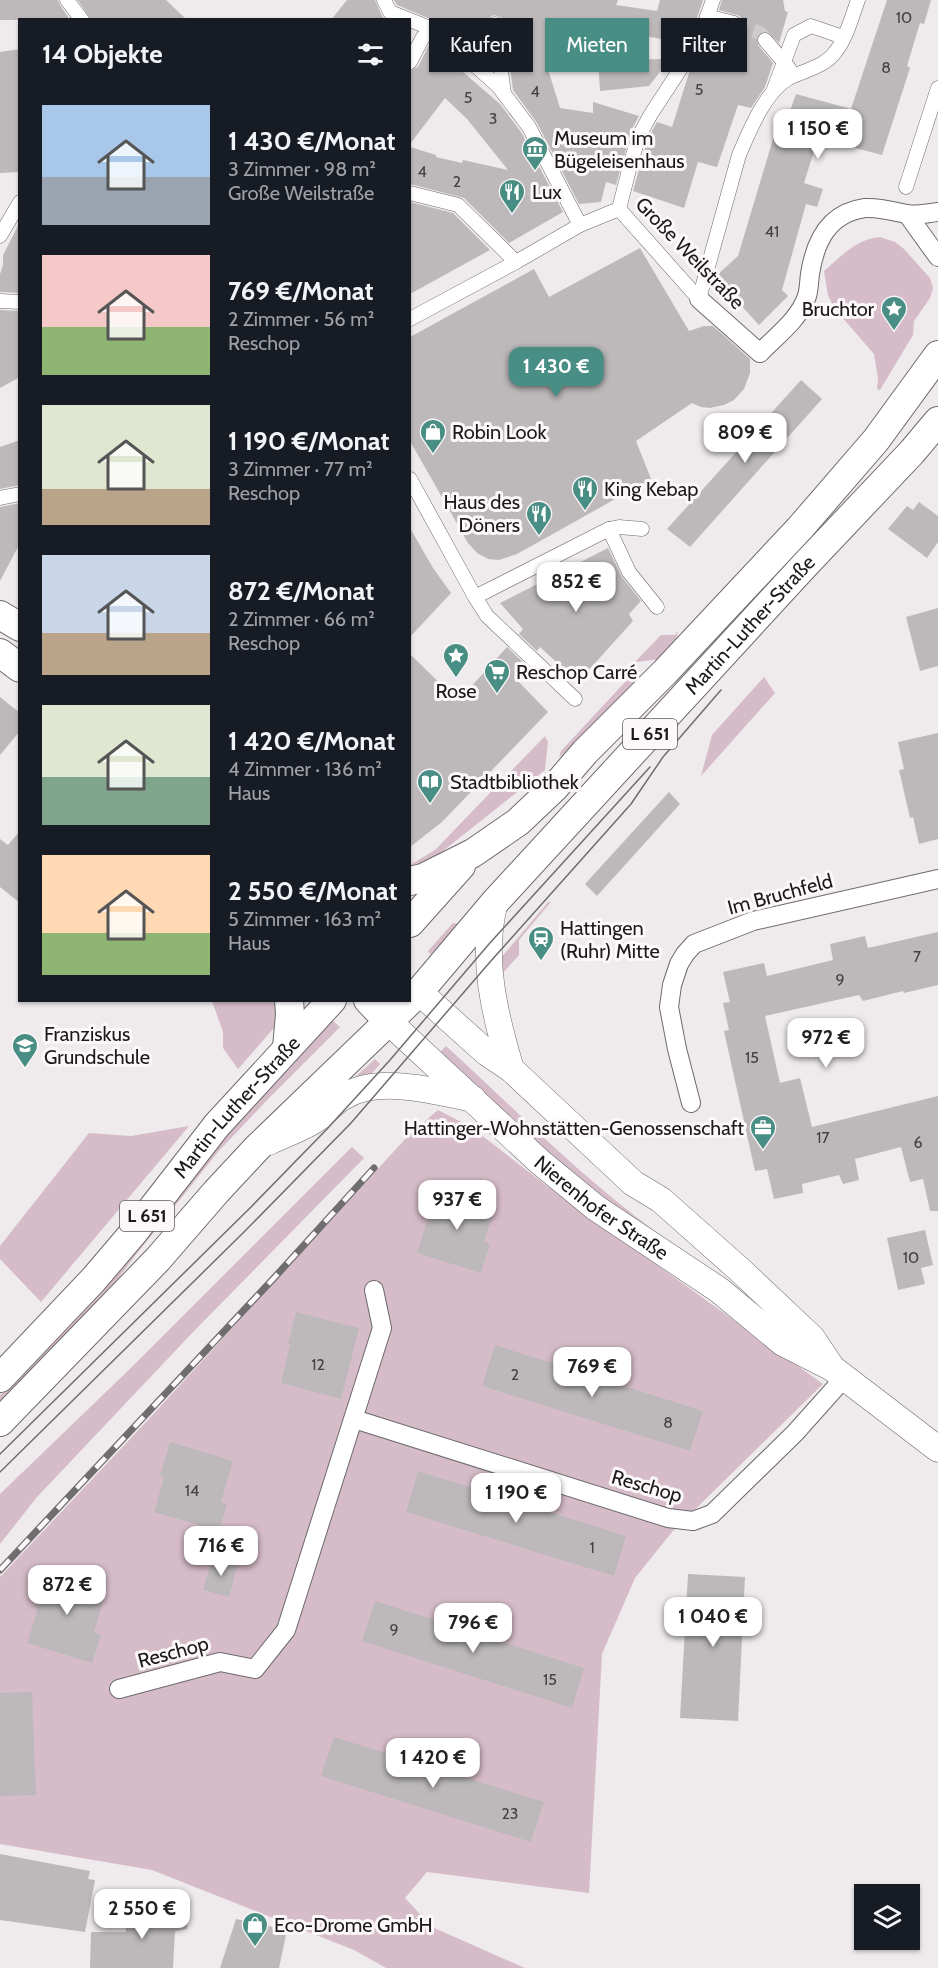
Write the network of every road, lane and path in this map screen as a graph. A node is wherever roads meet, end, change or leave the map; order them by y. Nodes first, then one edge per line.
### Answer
1 (67, 0) edge
2 (713, 0) edge
3 (858, 0) edge
4 (387, 10) edge
5 (410, 16) edge
6 (707, 16) junction
7 (80, 18) edge
8 (715, 18) edge
9 (429, 27) edge
10 (429, 34) edge
11 (843, 37) junction
12 (765, 40) tunnel mouth
13 (411, 60) edge
14 (783, 63) junction
15 (482, 72) edge
16 (501, 72) edge
17 (796, 75) junction
18 (938, 88) edge
19 (774, 91) junction
20 (504, 94) junction
21 (906, 187) dead end
22 (411, 193) edge
23 (18, 205) edge
24 (619, 209) junction
25 (927, 216) edge
26 (580, 225) junction
27 (0, 236) edge
28 (938, 257) edge
29 (516, 262) junction
30 (699, 299) junction
31 (0, 301) edge
32 (18, 302) edge
33 (411, 318) edge
34 (938, 355) edge
35 (938, 421) edge
36 (925, 447) edge
37 (411, 481) edge
38 (18, 494) edge
39 (0, 498) edge
40 (609, 529) junction
41 (642, 529) dead end
42 (475, 597) junction
43 (657, 607) dead end
44 (0, 615) edge
45 (18, 626) edge
46 (0, 653) edge
47 (18, 666) edge
48 (575, 699) dead end
49 (473, 853) junction
50 (938, 879) edge
51 (411, 880) edge
52 (495, 902) junction
53 (411, 922) edge
54 (414, 987) edge
55 (289, 1002) edge
56 (330, 1002) edge
57 (370, 1002) edge
58 (403, 1002) edge
59 (388, 1021) junction
60 (287, 1048) junction
61 (511, 1069) junction
62 (474, 1099) junction
63 (691, 1103) dead end
64 (257, 1148) junction
65 (374, 1290) dead end
66 (838, 1373) junction
67 (0, 1378) edge
68 (354, 1419) junction
69 (0, 1422) edge
70 (938, 1449) edge
71 (119, 1689) dead end

1 - 7 street
2 - 6 street
3 - 11 street
4 - 5 street
5 - 9 street
6 - 8 street
6 - 24 street
10 - 13 street
11 - 14 street
11 - 17 street
12 - 14 street
14 - 17 street
14 - 19 street
15 - 20 street
16 - 20 street
17 - 19 street
18 - 21 street
19 - 30 street
20 - 26 street
22 - 29 street
23 - 27 street
24 - 26 street, Große Weilstraße
24 - 30 street, Große Weilstraße
25 - 28 street, Große Weilstraße
25 - 30 street, Große Weilstraße
26 - 29 street, Große Weilstraße
29 - 33 street, Große Weilstraße
31 - 32 street
34 - 49 main road, Martin-Luther-Straße / L 651
35 - 36 main road, Martin-Luther-Straße / L 651
36 - 52 main road, Martin-Luther-Straße / L 651
37 - 42 street
38 - 39 street
40 - 41 street
40 - 42 street
40 - 43 street
42 - 48 street
44 - 45 main road
46 - 47 main road
49 - 51 main road, Martin-Luther-Straße / L 651
49 - 53 main road, Martin-Luther-Straße / L 651
50 - 63 street, Im Bruchfeld
52 - 54 main road, Martin-Luther-Straße / L 651
52 - 61 main road, Nierenhofer Straße
54 - 61 main road, Nierenhofer Straße
55 - 60 main road
56 - 60 main road, Martin-Luther-Straße / L 651
57 - 59 main road
58 - 59 main road, Martin-Luther-Straße / L 651
59 - 62 main road, Nierenhofer Straße
59 - 64 main road, Martin-Luther-Straße / L 651
60 - 67 main road, Martin-Luther-Straße / L 651
61 - 66 main road, Nierenhofer Straße
62 - 64 main road, Martin-Luther-Straße / L 651
62 - 66 main road, Nierenhofer Straße
64 - 69 main road, Martin-Luther-Straße / L 651
65 - 68 street, Reschop
66 - 68 street, Reschop
66 - 70 main road, Nierenhofer Straße
68 - 71 street, Reschop

